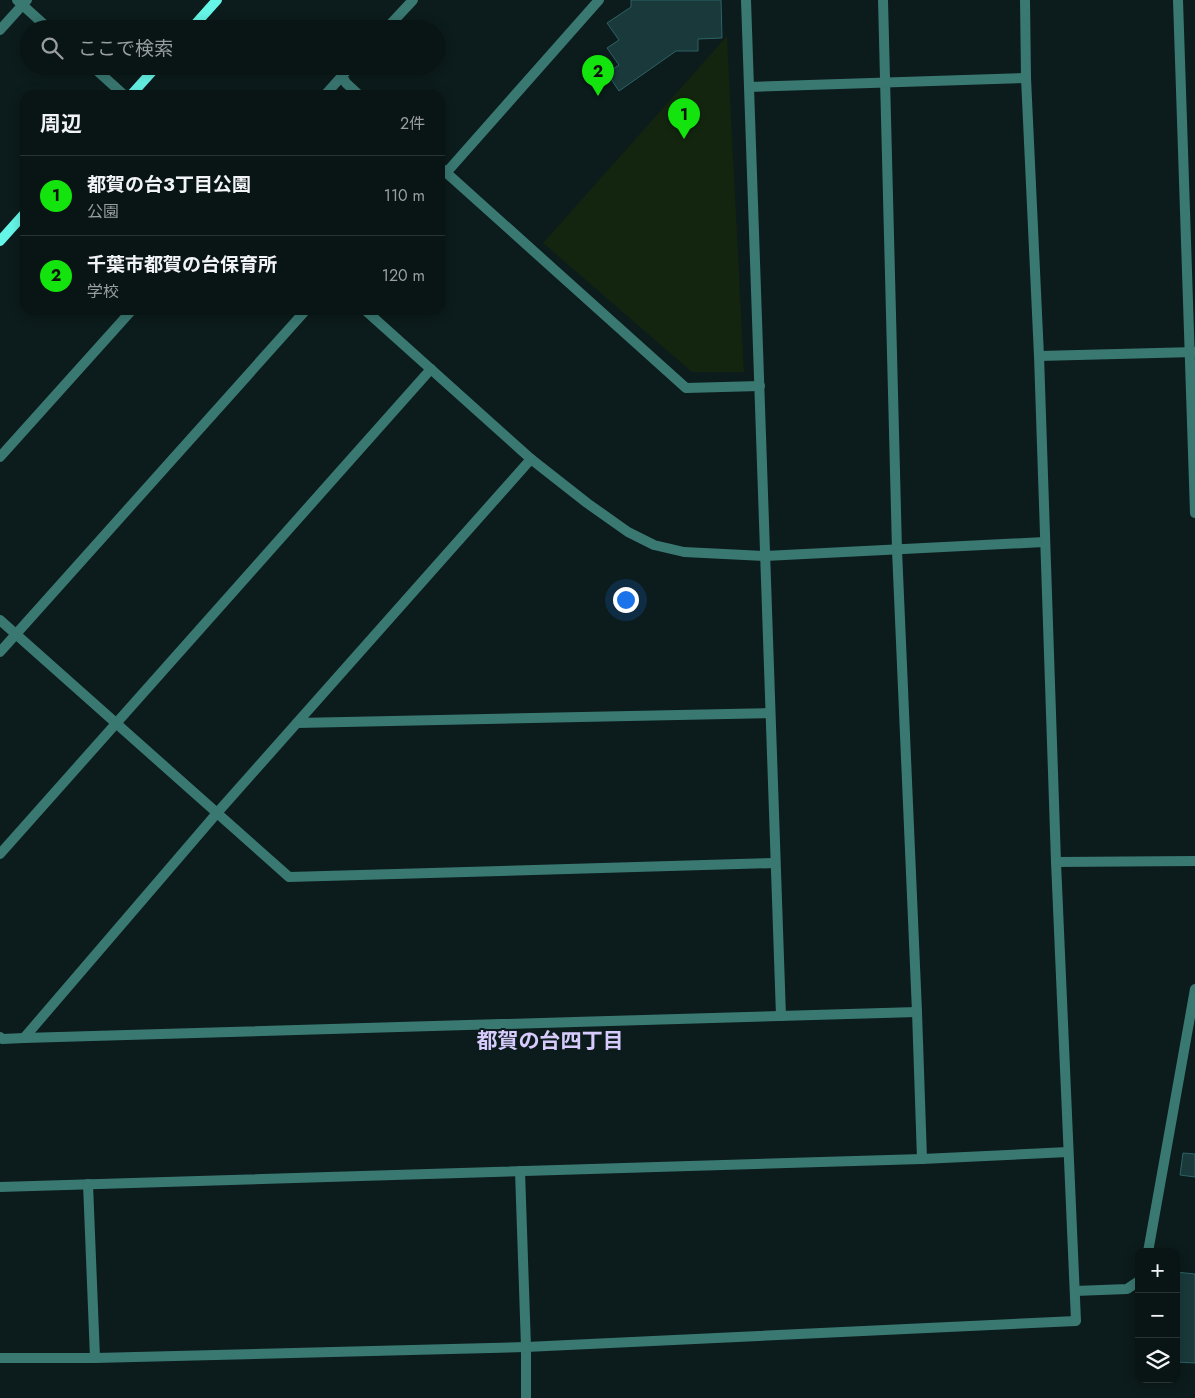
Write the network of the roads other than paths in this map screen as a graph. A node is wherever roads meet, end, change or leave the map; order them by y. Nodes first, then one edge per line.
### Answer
1 (217, 0) edge
2 (413, 0) edge
3 (599, 0) edge
4 (746, 0) edge
5 (883, 0) edge
6 (1025, 0) edge
7 (1178, 0) edge
8 (22, 2) edge
9 (40, 20) edge
10 (199, 20) edge
11 (394, 20) edge
12 (0, 30) edge
13 (102, 75) edge
14 (149, 75) edge
15 (342, 76) joint
16 (1026, 78) junction
17 (886, 83) junction
18 (750, 87) junction
19 (118, 90) edge
20 (135, 90) edge
21 (329, 90) edge
22 (354, 90) edge
23 (445, 168) edge
24 (445, 172) edge
25 (20, 219) edge
26 (0, 241) edge
27 (128, 315) edge
28 (302, 315) edge
29 (371, 315) edge
30 (1192, 352) edge
31 (1038, 356) junction
32 (431, 369) junction
33 (760, 386) junction
34 (0, 457) edge
35 (531, 459) junction
36 (1195, 513) edge
37 (1044, 542) junction
38 (897, 550) junction
39 (765, 556) junction
40 (0, 620) edge
41 (16, 634) junction
42 (0, 652) edge
43 (770, 713) junction
44 (116, 723) junction
45 (297, 723) junction
46 (218, 813) junction
47 (0, 854) edge
48 (1195, 861) edge
49 (1056, 862) junction
50 (775, 863) junction
51 (1195, 989) edge
52 (917, 1012) junction
53 (780, 1016) junction
54 (0, 1037) edge
55 (24, 1038) junction
56 (1068, 1152) junction
57 (922, 1159) junction
58 (520, 1171) junction
59 (88, 1184) junction
60 (0, 1187) edge
61 (1149, 1248) edge
62 (1135, 1284) edge
63 (1075, 1291) junction
64 (526, 1347) junction
65 (0, 1358) edge
66 (95, 1358) junction
67 (526, 1398) edge

1 - 10 street
2 - 11 street
3 - 23 street
4 - 18 street
5 - 17 street
6 - 16 street
7 - 30 street
8 - 9 street
8 - 12 street
13 - 19 street
14 - 20 street
15 - 21 street
15 - 22 street
16 - 17 street
16 - 31 street
17 - 18 street
17 - 38 street
18 - 33 street
24 - 33 street
25 - 26 street
27 - 34 street
28 - 41 street
29 - 32 street
30 - 31 street
30 - 36 street
31 - 37 street
32 - 35 street
32 - 44 street
33 - 39 street
35 - 39 street
35 - 45 street
37 - 38 street
37 - 49 street
38 - 39 street
38 - 52 street
39 - 43 street
40 - 41 street
41 - 42 street
41 - 44 street
43 - 45 street
43 - 50 street
44 - 46 street
44 - 47 street
45 - 46 street
46 - 50 street
46 - 55 street
48 - 49 street
49 - 56 street
50 - 53 street
51 - 61 street
52 - 53 street
52 - 57 street
53 - 55 street
54 - 55 street
56 - 57 street
56 - 63 street
57 - 58 street
58 - 59 street
58 - 64 street
59 - 60 street
59 - 66 street
62 - 63 street
63 - 64 street
64 - 66 street
64 - 67 street
65 - 66 street

